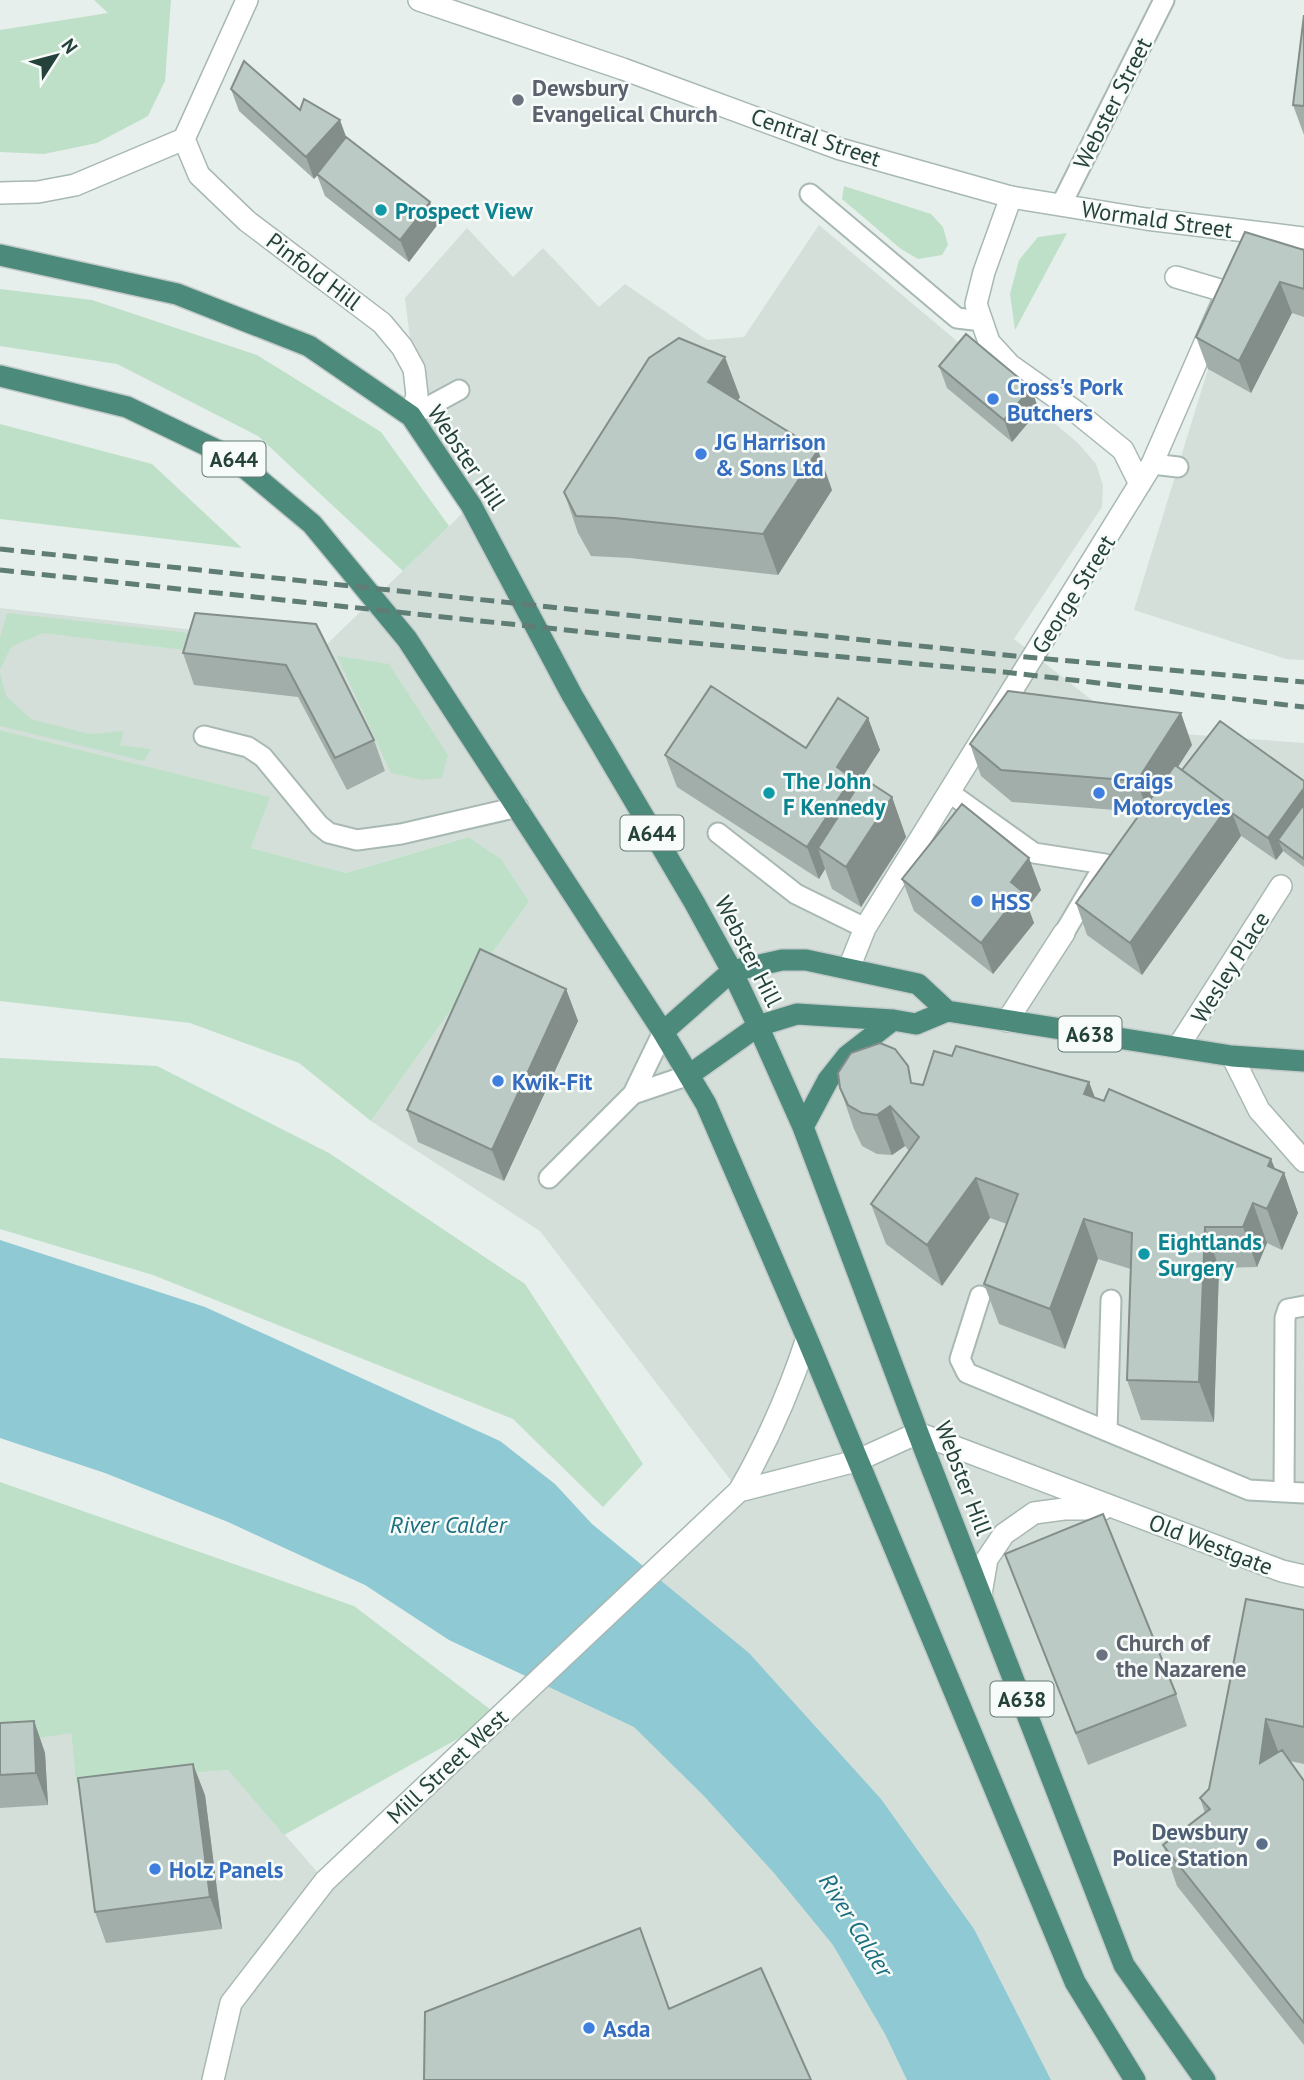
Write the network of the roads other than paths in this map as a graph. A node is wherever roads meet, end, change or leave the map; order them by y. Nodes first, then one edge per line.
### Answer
1 (247, 0) edge
2 (1164, 0) edge
3 (430, 2) edge
4 (184, 139) junction
5 (0, 193) edge
6 (810, 194) dead end
7 (1011, 197) junction
8 (1060, 205) junction
9 (1304, 237) edge
10 (0, 254) edge
11 (1176, 277) dead end
12 (982, 321) junction
13 (0, 376) edge
14 (459, 390) dead end
15 (411, 416) junction
16 (1152, 464) junction
17 (1178, 467) dead end
18 (1140, 484) junction
19 (204, 736) dead end
20 (950, 793) junction
21 (518, 807) junction
22 (718, 833) dead end
23 (1281, 887) dead end
24 (584, 909) joint
25 (866, 928) junction
26 (1064, 933) joint
27 (849, 968) junction
28 (732, 971) junction
29 (947, 1011) junction
30 (893, 1020) junction
31 (1007, 1021) junction
32 (758, 1026) junction
33 (663, 1032) junction
34 (1178, 1047) junction
35 (1232, 1056) junction
36 (1304, 1061) edge
37 (689, 1075) junction
38 (633, 1094) junction
39 (803, 1127) junction
40 (1304, 1161) edge
41 (549, 1178) dead end
42 (981, 1296) dead end
43 (1111, 1300) dead end
44 (1304, 1306) edge
45 (807, 1338) junction
46 (1107, 1431) junction
47 (918, 1433) junction
48 (856, 1461) junction
49 (739, 1492) junction
50 (1294, 1493) edge
51 (1119, 1509) junction
52 (1304, 1576) edge
53 (981, 1594) junction
54 (213, 2080) edge
55 (1135, 2080) edge
56 (1205, 2080) edge

1 - 4 street
2 - 8 lane, Webster Street
3 - 7 street, Central Street
4 - 5 street
4 - 15 street, Pinfold Hill
6 - 12 lane
7 - 8 street, Wormald Street
7 - 12 street
8 - 9 street, Wormald Street
10 - 15 highway, Webster Hill / A644
11 - 16 street, George Street
12 - 18 street
13 - 21 highway, A644
14 - 15 lane
15 - 28 highway, Webster Hill / A644
16 - 17 lane
16 - 18 street, George Street
18 - 20 street, George Street
19 - 21 lane
20 - 25 street, George Street
20 - 26 lane
21 - 24 highway, A644
22 - 25 lane
23 - 34 street, Wesley Place
24 - 33 highway, A638
25 - 27 street, George Street
26 - 31 street
27 - 28 highway
27 - 29 highway
28 - 32 highway, Webster Hill / A638
28 - 33 highway
29 - 30 highway
29 - 31 highway, A638
30 - 32 highway
30 - 39 highway
31 - 34 highway, A638
32 - 37 highway
32 - 39 highway, Webster Hill / A638
33 - 37 highway, A638
33 - 38 lane
34 - 35 highway, A638
35 - 36 highway, A638
35 - 40 street
37 - 38 lane
37 - 45 highway, A638
38 - 41 lane
39 - 47 highway, Webster Hill / A638
42 - 46 lane
43 - 46 lane
44 - 50 lane
45 - 48 highway, A638
45 - 49 street, Mill Street West
46 - 50 lane
47 - 48 street
47 - 51 street, Old Westgate
47 - 53 highway, Webster Hill / A638
48 - 49 street, Mill Street West
48 - 55 highway, A638
49 - 54 street, Mill Street West
51 - 52 street, Old Westgate
51 - 53 street, Old Westgate
53 - 56 highway, Webster Hill / A638

